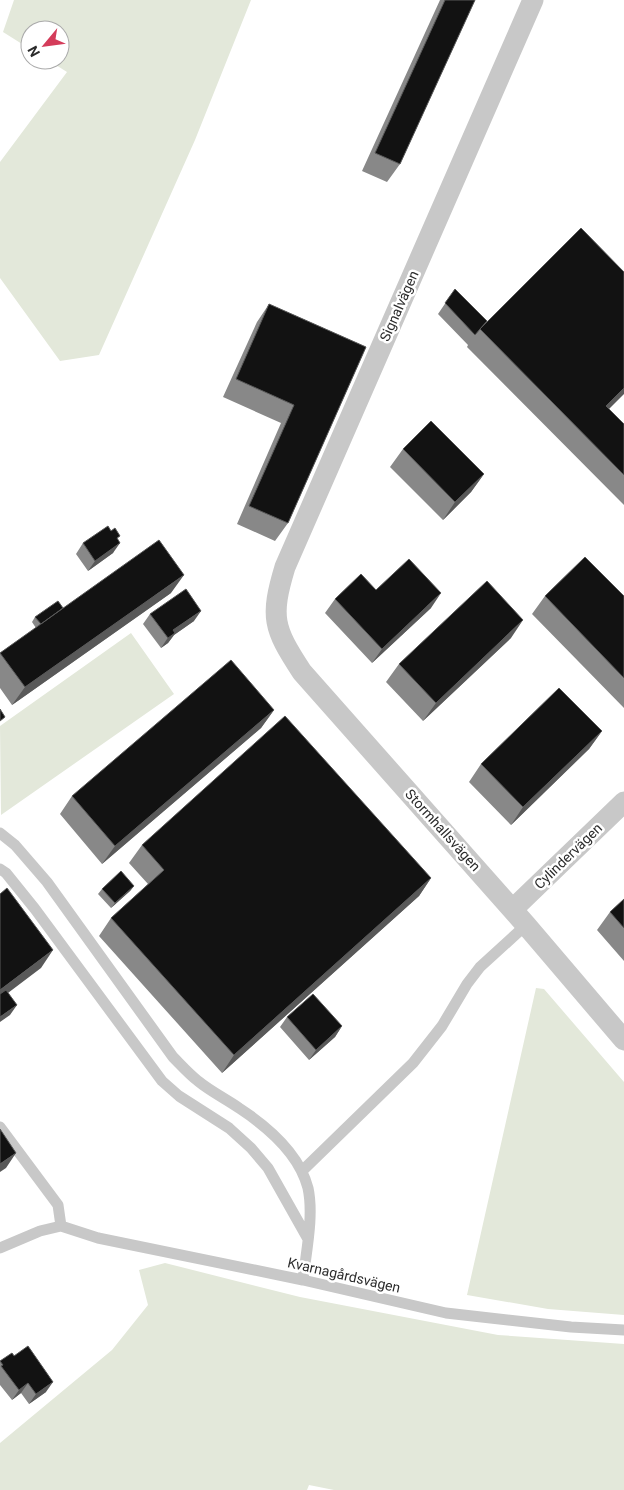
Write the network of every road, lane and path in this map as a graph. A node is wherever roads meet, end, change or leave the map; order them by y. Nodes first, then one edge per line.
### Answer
1 (533, 0) edge
2 (275, 614) joint
3 (624, 802) edge
4 (0, 833) edge
5 (0, 869) edge
6 (520, 917) junction
7 (624, 1040) edge
8 (0, 1127) edge
9 (302, 1171) junction
10 (61, 1226) junction
11 (308, 1239) junction
12 (0, 1248) edge
13 (303, 1280) junction
14 (624, 1330) edge

1 - 2 street, Signalvägen
2 - 6 street, Stormhallsvägen
3 - 6 street, Cylindervägen
4 - 9 lane
5 - 11 lane
6 - 7 street, Stormhallsvägen
6 - 9 lane
8 - 10 lane
9 - 11 lane
10 - 12 lane
10 - 13 lane, Kvarnagårdsvägen
11 - 13 lane
13 - 14 lane, Kvarnagårdsvägen

